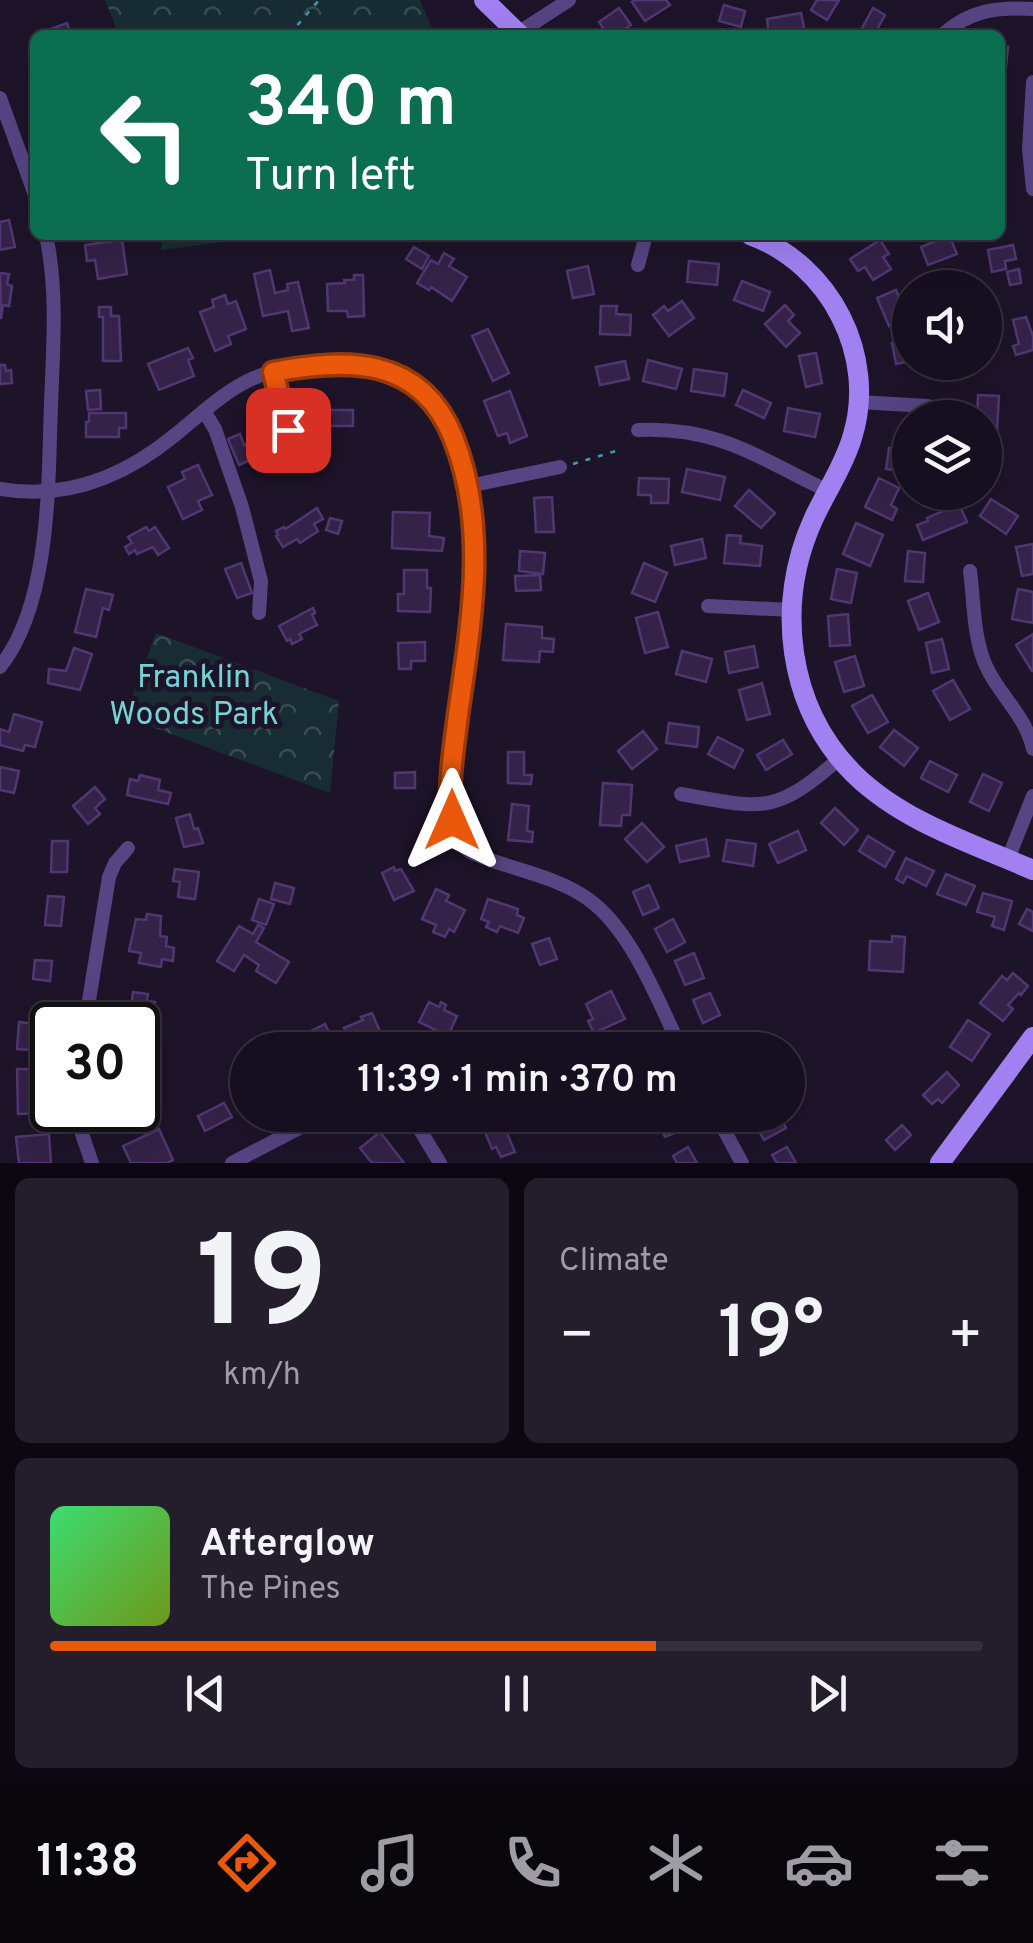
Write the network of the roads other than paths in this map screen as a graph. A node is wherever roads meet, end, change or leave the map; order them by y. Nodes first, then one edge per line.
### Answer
1 (484, 0) edge
2 (569, 0) edge
3 (1033, 9) edge
4 (515, 30) edge
5 (525, 30) edge
6 (948, 30) edge
7 (1033, 82) edge
8 (0, 98) edge
9 (30, 182) edge
10 (1033, 189) edge
11 (47, 240) edge
12 (645, 240) edge
13 (760, 240) edge
14 (638, 265) dead end
15 (273, 372) junction
16 (858, 402) junction
17 (892, 404) edge
18 (204, 410) junction
19 (638, 430) dead end
20 (295, 460) dead end
21 (560, 467) road end
22 (469, 486) junction
23 (0, 489) edge
24 (828, 491) junction
25 (50, 492) junction
26 (970, 571) dead end
27 (708, 606) dead end
28 (791, 610) junction
29 (259, 613) dead end
30 (0, 667) edge
31 (1033, 749) edge
32 (840, 758) junction
33 (681, 794) dead end
34 (1033, 796) edge
35 (128, 848) dead end
36 (1008, 859) junction
37 (1033, 870) edge
38 (89, 1002) edge
39 (673, 1032) edge
40 (1033, 1037) edge
41 (82, 1132) edge
42 (291, 1132) edge
43 (421, 1132) edge
44 (725, 1132) edge
45 (92, 1163) edge
46 (232, 1163) edge
47 (440, 1163) edge
48 (742, 1163) edge
49 (940, 1163) edge

1 - 4 street
2 - 5 street
3 - 6 street
7 - 10 street
8 - 9 street
11 - 25 street
12 - 14 street
13 - 16 street
15 - 18 street
15 - 20 street
15 - 22 street
16 - 17 street
16 - 24 street
18 - 25 street
18 - 29 street
19 - 24 street
21 - 22 street
22 - 39 street
23 - 25 street
24 - 28 street
25 - 30 street
26 - 31 street
27 - 28 street
28 - 32 street
32 - 33 street
32 - 36 street
34 - 36 street
35 - 38 street
36 - 37 street
40 - 49 street
41 - 45 street
42 - 46 street
43 - 47 street
44 - 48 street

